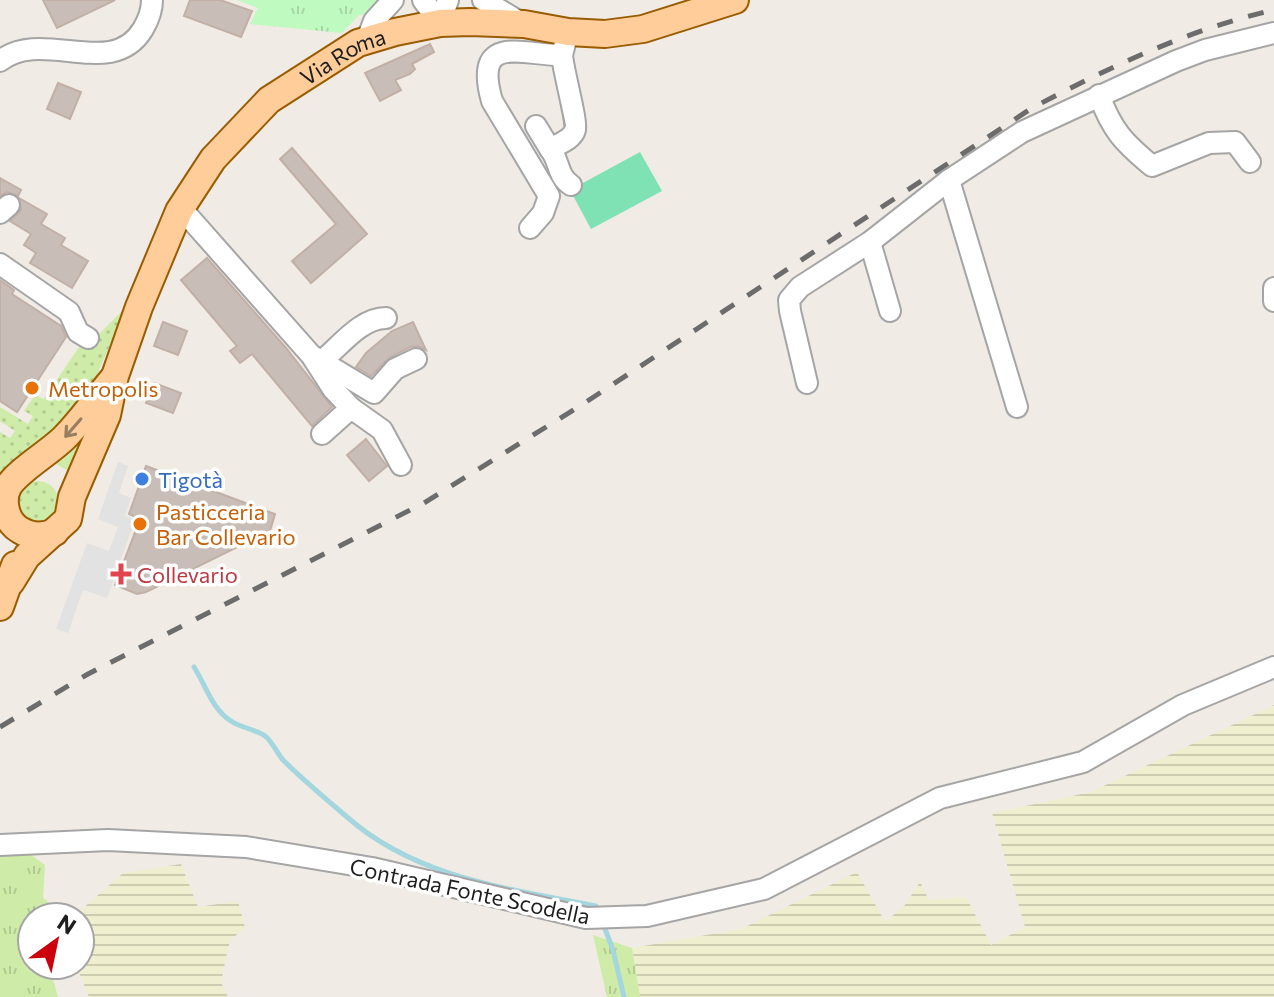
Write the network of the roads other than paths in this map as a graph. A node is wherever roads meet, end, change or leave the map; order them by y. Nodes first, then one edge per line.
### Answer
1 (152, 0) edge
2 (393, 0) edge
3 (423, 0) edge
4 (483, 0) edge
5 (735, 0) edge
6 (444, 11) edge
7 (524, 24) junction
8 (1274, 33) edge
9 (367, 39) junction
10 (565, 44) junction
11 (0, 61) edge
12 (1099, 95) junction
13 (536, 126) dead end
14 (550, 149) junction
15 (1250, 162) dead end
16 (949, 180) junction
17 (571, 185) dead end
18 (179, 211) junction
19 (530, 228) dead end
20 (870, 242) junction
21 (0, 264) edge
22 (1274, 288) edge
23 (1274, 301) edge
24 (890, 311) dead end
25 (386, 318) dead end
26 (88, 338) dead end
27 (317, 358) junction
28 (416, 359) dead end
29 (115, 376) junction
30 (807, 383) dead end
31 (1017, 407) dead end
32 (351, 408) junction
33 (322, 434) dead end
34 (401, 465) dead end
35 (12, 478) edge
36 (72, 497) junction
37 (9, 521) edge
38 (55, 532) junction
39 (11, 582) junction
40 (0, 607) edge
41 (1274, 667) edge
42 (0, 845) edge

1 - 11 street
2 - 9 street
3 - 6 street
4 - 7 street
5 - 10 main road, Via Roma
6 - 7 main road, Via Roma
6 - 9 main road, Via Roma
7 - 10 main road, Via Roma
8 - 12 street
9 - 18 main road, Via Roma
10 - 14 street
10 - 19 street
12 - 15 street
12 - 16 street
13 - 14 street
14 - 17 street
16 - 20 street
16 - 31 street
18 - 27 street
18 - 29 main road, Via Roma
20 - 24 street
20 - 30 street
21 - 26 street
22 - 23 street
25 - 27 street
27 - 28 street
27 - 32 street
29 -> 35 main road, Via Roma
29 - 36 main road, Via Roma
32 - 33 street
32 - 34 street
35 - 36 main road
35 - 37 main road, Via Roma
36 - 38 main road, Via Roma
37 - 38 main road
37 - 39 main road, Via Roma
38 - 39 main road, Via Roma
39 - 40 main road, Via Roma
41 - 42 street, Contrada Fonte Scodella

